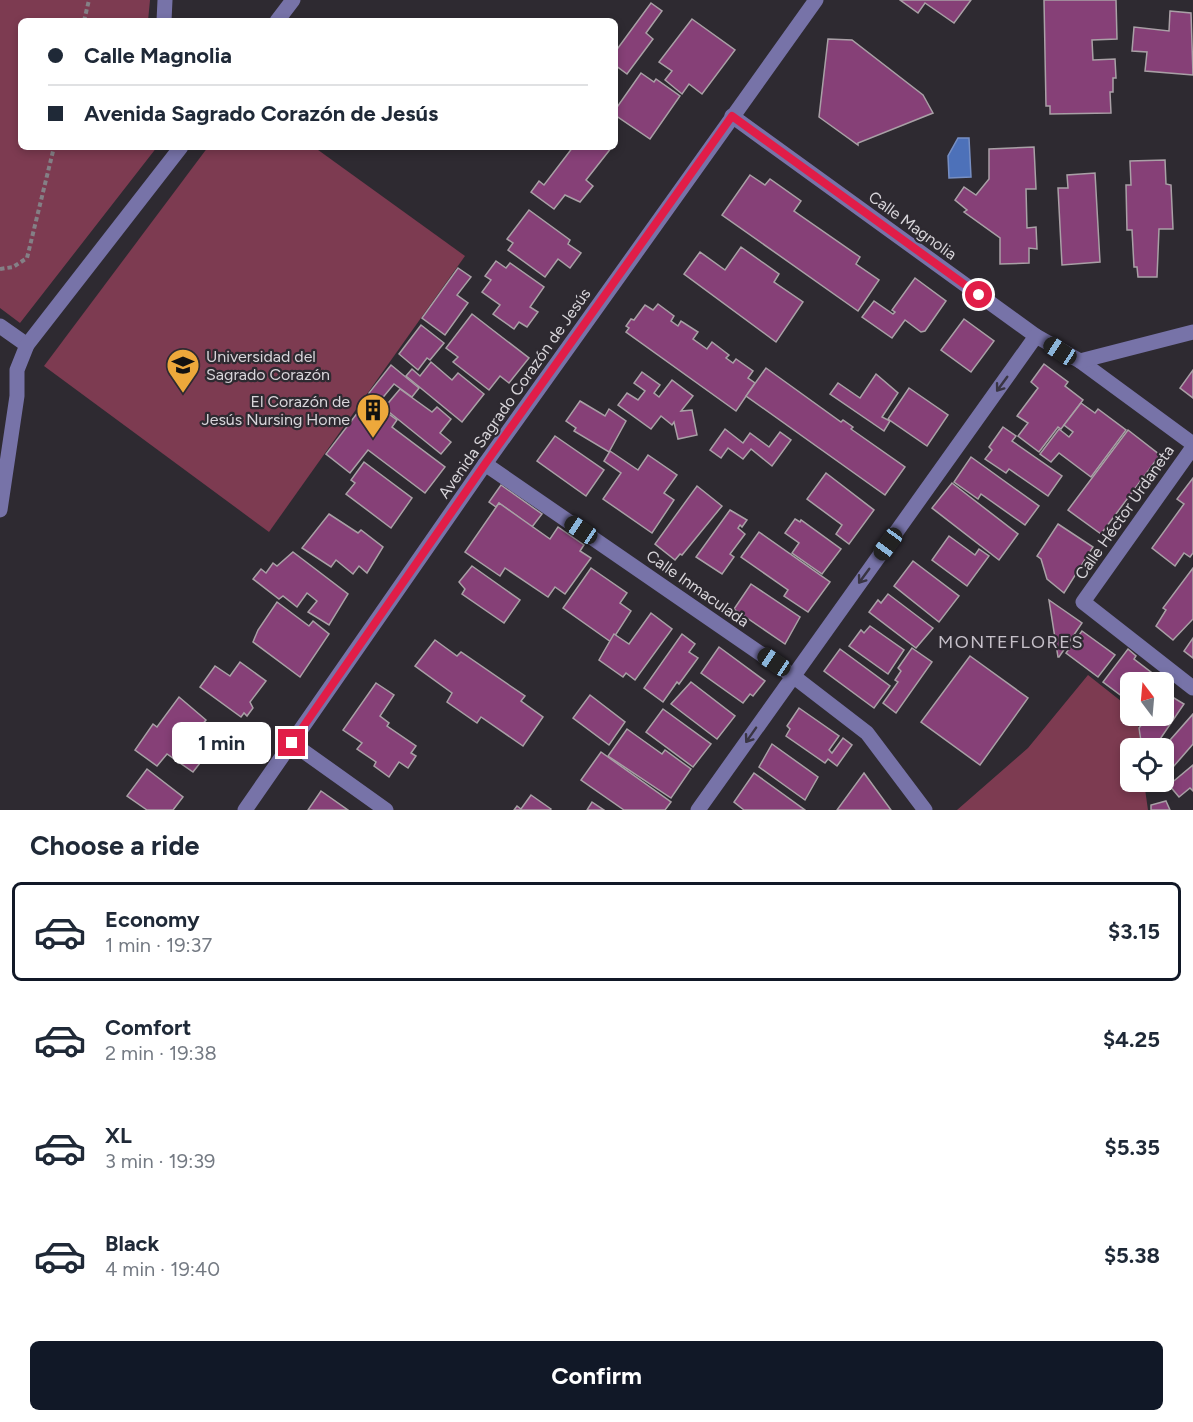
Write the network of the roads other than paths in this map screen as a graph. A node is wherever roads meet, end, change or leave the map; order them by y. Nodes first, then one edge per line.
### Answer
1 (165, 0) edge
2 (293, 0) edge
3 (812, 3) edge
4 (164, 18) edge
5 (279, 18) edge
6 (732, 116) junction
7 (179, 150) edge
8 (0, 326) edge
9 (1193, 332) edge
10 (1036, 336) junction
11 (27, 345) junction
12 (1080, 361) junction
13 (1193, 445) edge
14 (485, 464) junction
15 (0, 510) edge
16 (793, 676) junction
17 (1193, 688) edge
18 (292, 743) junction
19 (245, 810) edge
20 (386, 810) edge
21 (698, 810) edge
22 (925, 810) edge

1 - 4 street
2 - 5 street
3 - 6 street, Avenida Sagrado Corazón de Jesús
6 - 10 street, Calle Magnolia
6 - 14 street, Avenida Sagrado Corazón de Jesús
7 - 11 street
8 - 11 street
9 - 12 street
10 - 12 street, Calle Magnolia
10 -> 16 street
11 - 15 street
12 - 13 street, Calle Magnolia
13 - 17 street, Calle Héctor Urdaneta
14 - 16 street, Calle Inmaculada
14 - 18 street, Avenida Sagrado Corazón de Jesús
16 -> 21 street
16 - 22 street, Calle Inmaculada
18 - 19 street, Avenida Sagrado Corazón de Jesús
18 - 20 street

